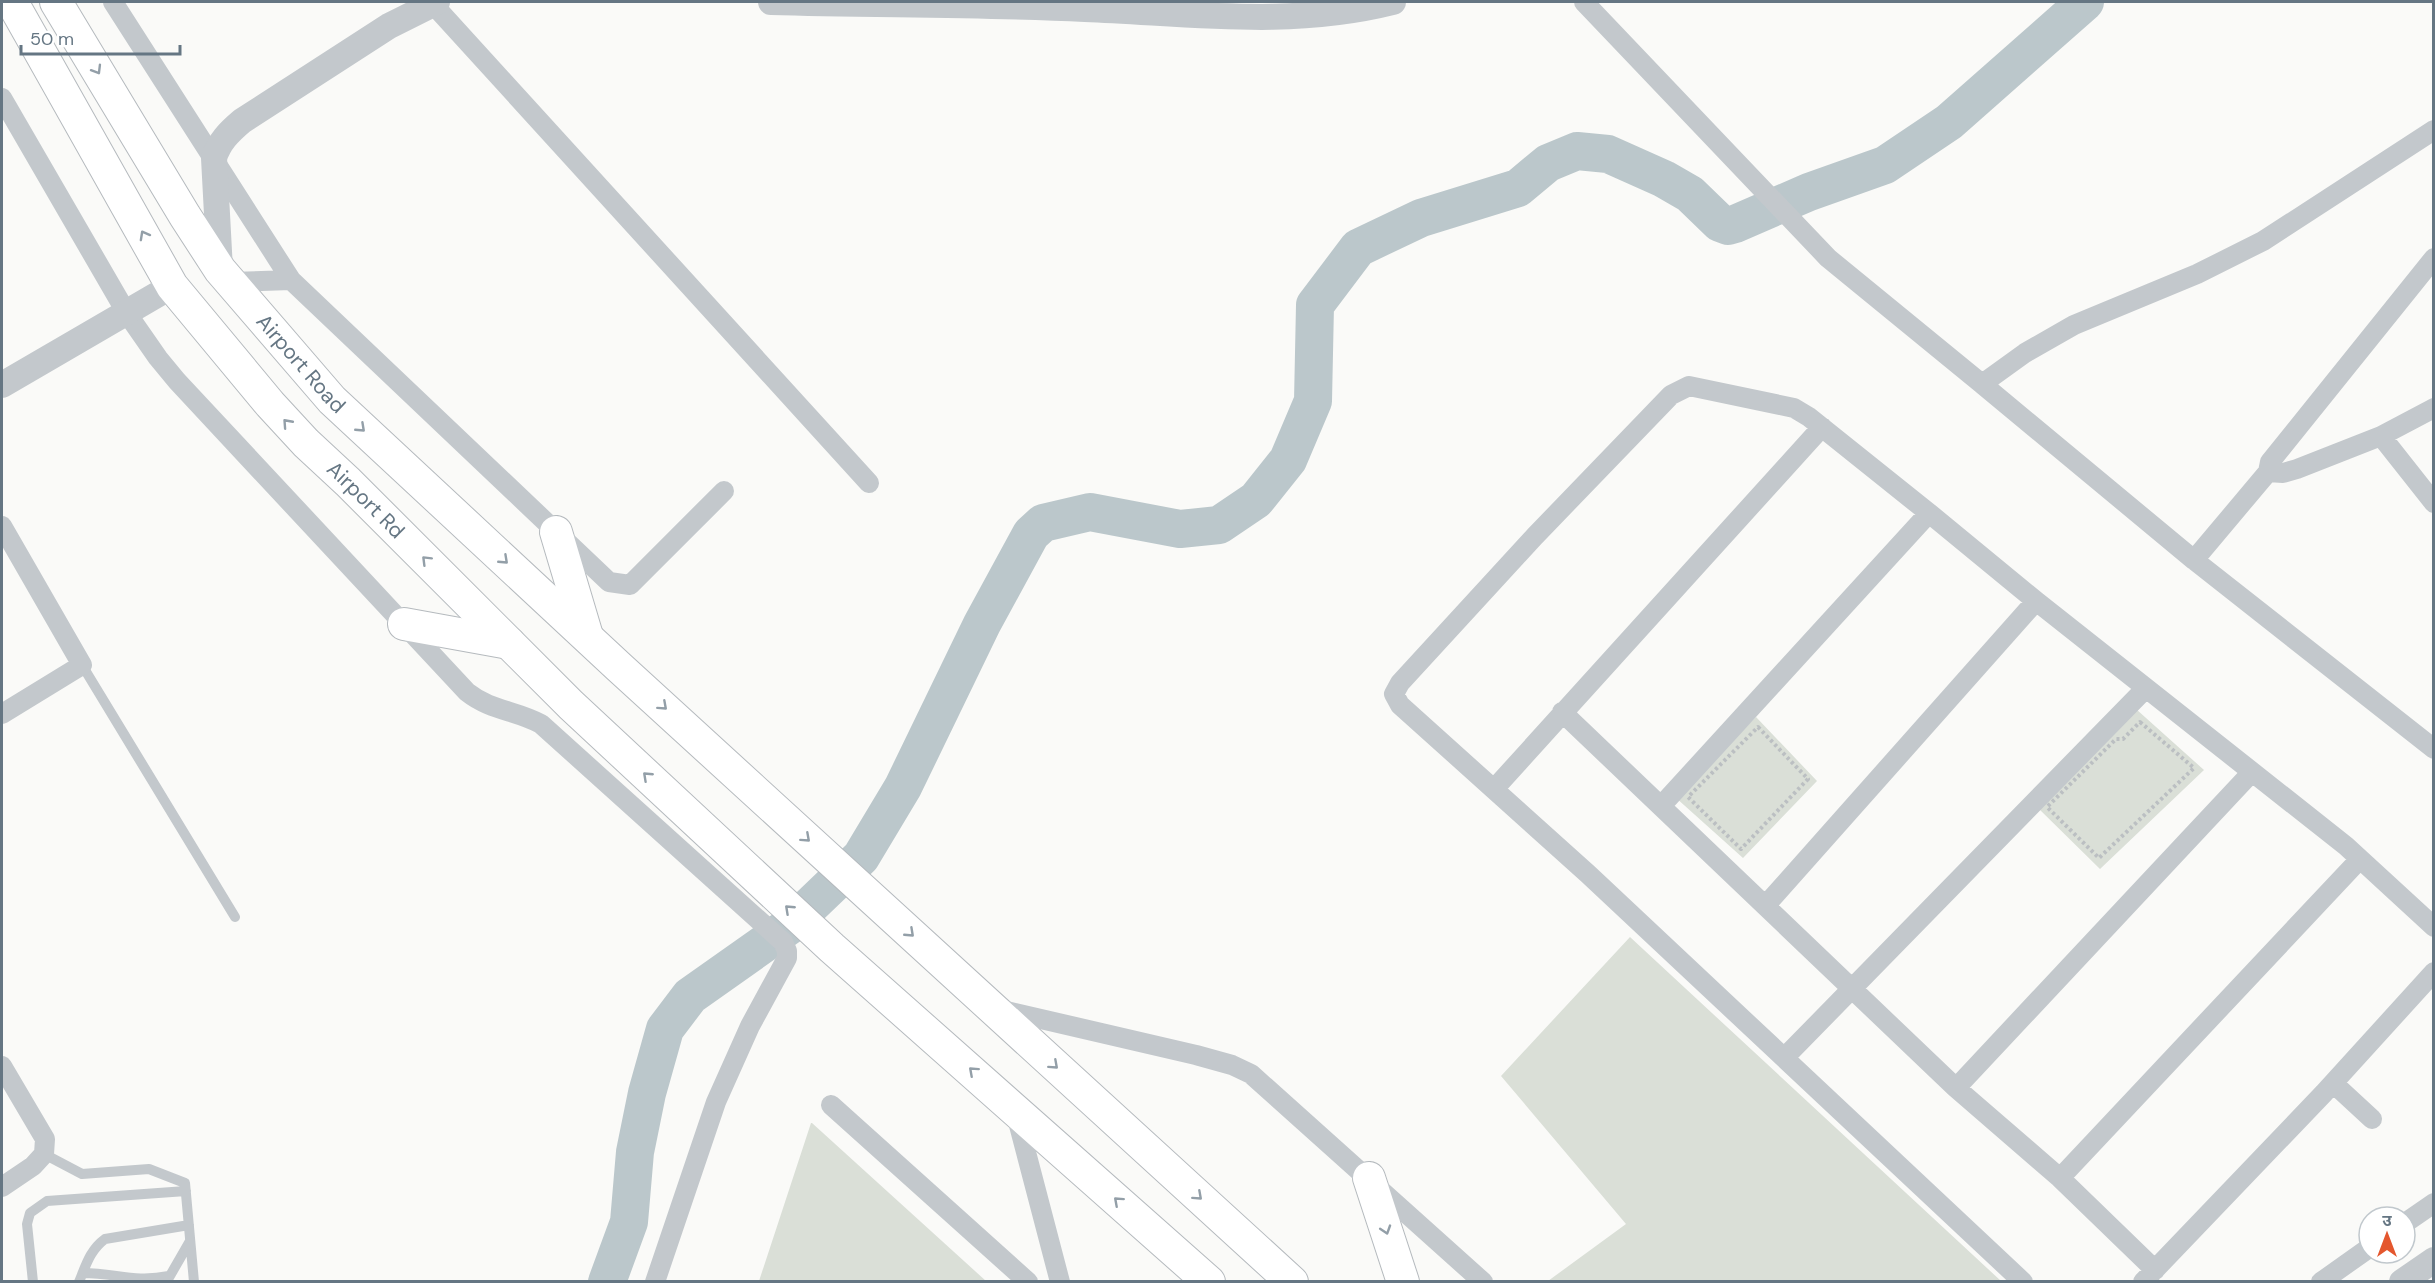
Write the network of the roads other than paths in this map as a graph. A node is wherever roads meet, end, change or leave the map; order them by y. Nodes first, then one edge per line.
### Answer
1 (12, 2) edge
2 (56, 2) edge
3 (113, 2) edge
4 (433, 2) edge
5 (771, 2) edge
6 (1393, 2) edge
7 (1584, 2) edge
8 (1082, 5) edge
9 (1366, 6) edge
10 (1165, 8) edge
11 (2, 98) edge
12 (2433, 130) edge
13 (214, 158) junction
14 (2433, 258) edge
15 (225, 276) junction
16 (291, 280) junction
17 (172, 286) junction
18 (126, 312) junction
19 (1982, 384) junction
20 (2, 385) edge
21 (2433, 408) edge
22 (1822, 427) junction
23 (2381, 436) junction
24 (2268, 472) junction
25 (869, 483) dead end
26 (724, 490) dead end
27 (2433, 503) edge
28 (1929, 513) junction
29 (2, 526) edge
30 (556, 532) junction
31 (2194, 561) junction
32 (2036, 601) junction
33 (404, 624) junction
34 (587, 637) junction
35 (509, 643) junction
36 (82, 665) junction
37 (2146, 688) junction
38 (1562, 712) junction
39 (2, 714) edge
40 (2433, 748) edge
41 (2252, 772) junction
42 (1495, 788) junction
43 (1661, 806) junction
44 (2360, 859) junction
45 (1766, 905) junction
46 (235, 917) dead end
47 (2433, 927) edge
48 (2433, 972) edge
49 (1851, 988) junction
50 (991, 1007) junction
51 (1785, 1057) junction
52 (2, 1066) edge
53 (2333, 1083) junction
54 (1956, 1088) junction
55 (831, 1105) dead end
56 (1015, 1108) junction
57 (2372, 1119) dead end
58 (44, 1154) junction
59 (1369, 1178) junction
60 (2060, 1178) junction
61 (2, 1186) edge
62 (186, 1191) junction
63 (2433, 1203) edge
64 (2417, 1214) edge
65 (189, 1225) junction
66 (190, 1241) junction
67 (2357, 1256) edge
68 (2433, 1260) edge
69 (2149, 1276) edge
70 (81, 1277) edge
71 (168, 1279) edge
72 (33, 1281) edge
73 (194, 1281) edge
74 (655, 1281) edge
75 (1028, 1281) edge
76 (1060, 1281) edge
77 (1209, 1281) edge
78 (1292, 1281) edge
79 (1403, 1281) edge
80 (1483, 1281) edge
81 (2023, 1281) edge
82 (2321, 1281) edge
83 (2402, 1281) edge

17 -> 1 main road, Airport Rd
2 -> 15 main road, Airport Road
3 - 13 street
4 - 13 street
4 - 25 street
5 - 8 street
6 - 9 street
7 - 19 street
8 - 10 street
9 - 10 street
11 - 18 street
12 - 19 street
13 - 15 street
13 - 16 street
14 - 24 street
15 - 16 street
15 -> 34 main road, Airport Road
16 - 30 street
17 - 18 street
35 -> 17 main road, Airport Rd
18 - 20 street
18 - 33 street
19 - 31 street
21 - 23 street
22 - 28 street
22 - 38 street
22 - 42 street
23 - 24 street
23 - 27 street
24 - 31 street
26 - 30 street
28 - 32 street
28 - 43 street
29 - 36 street
30 - 34 main road
31 - 40 street
32 - 37 street
32 - 45 street
33 - 35 main road
33 - 74 street
34 -> 50 main road, Airport Road
56 -> 35 main road, Airport Rd
36 - 39 street
36 - 46 lane
37 - 41 street
37 - 49 street
38 - 42 street
38 - 43 street
41 - 44 street
41 - 54 street
42 - 51 street
43 - 45 street
44 - 47 street
44 - 60 street
45 - 49 street
48 - 53 street
49 - 51 street
49 - 54 street
50 - 59 street
50 -> 78 main road, Airport Road
51 - 81 street
52 - 58 street
53 - 57 street
53 - 69 street
54 - 60 street
55 - 75 street
56 - 76 street
77 -> 56 main road, Airport Rd
58 - 61 street
58 - 62 lane
59 -> 79 main road
59 - 80 street
60 - 69 street
62 - 65 lane
62 - 72 lane
63 - 64 street
65 - 66 lane
65 - 70 lane
66 - 71 lane
66 - 73 lane
67 - 82 street
68 - 83 street
70 - 71 lane

